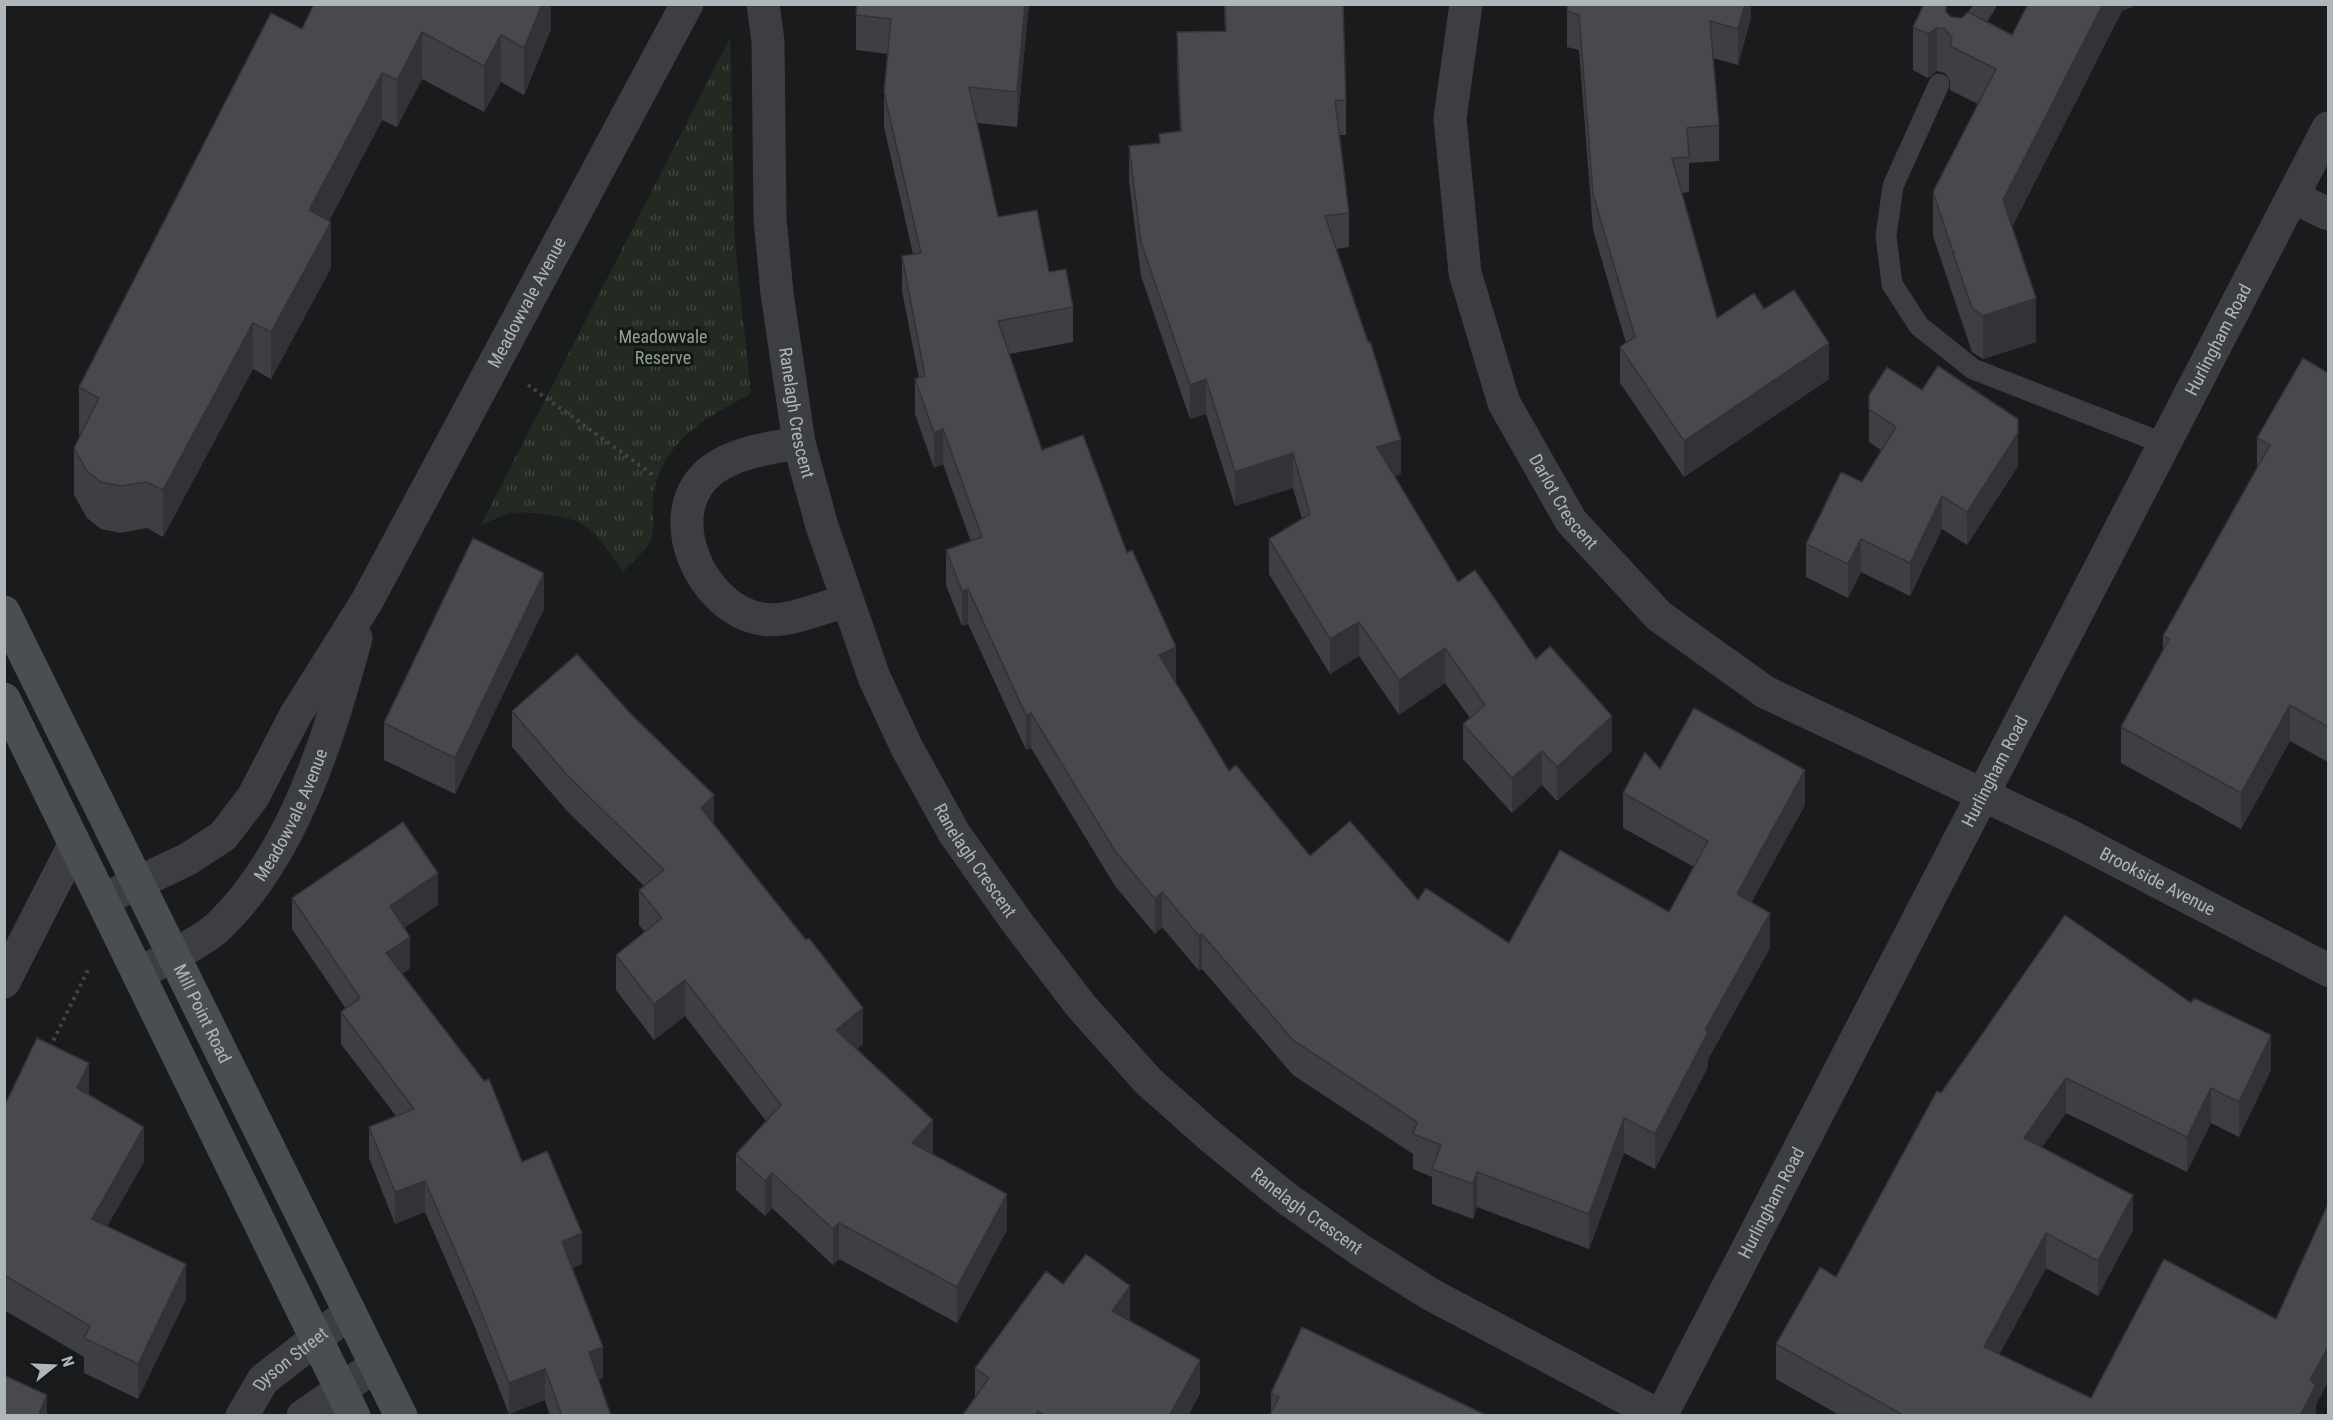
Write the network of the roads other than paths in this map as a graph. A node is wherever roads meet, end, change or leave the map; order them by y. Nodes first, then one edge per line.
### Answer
1 (687, 4) edge
2 (763, 4) edge
3 (1466, 4) edge
4 (1986, 4) edge
5 (1957, 50) edge
6 (1939, 84) dead end
7 (2328, 128) edge
8 (2293, 197) junction
9 (2328, 214) edge
10 (799, 442) junction
11 (2165, 444) junction
12 (846, 601) junction
13 (367, 602) junction
14 (4, 612) edge
15 (4, 699) edge
16 (1984, 796) junction
17 (74, 845) junction
18 (139, 882) junction
19 (102, 900) junction
20 (173, 954) junction
21 (2328, 970) edge
22 (138, 974) junction
23 (4, 982) edge
24 (350, 1312) junction
25 (316, 1337) junction
26 (376, 1365) junction
27 (347, 1402) edge
28 (242, 1416) edge
29 (303, 1416) edge
30 (401, 1416) edge
31 (1661, 1416) edge

1 - 13 street, Meadowvale Avenue
2 - 10 street, Ranelagh Crescent
3 - 16 street, Darlot Crescent
4 - 5 lane
6 - 11 lane
7 - 8 street, Hurlingham Road
8 - 9 street
8 - 11 street, Hurlingham Road
10 - 12 street, Ranelagh Crescent
10 - 12 street
11 - 16 street, Hurlingham Road
12 - 31 street, Ranelagh Crescent
13 - 18 street, Meadowvale Avenue
13 - 20 street, Meadowvale Avenue
14 - 18 main road, Mill Point Road
15 - 17 main road
16 - 21 street, Brookside Avenue
16 - 31 street, Hurlingham Road
17 - 19 main road
17 - 23 street
18 - 19 street, Meadowvale Avenue
18 - 20 main road, Mill Point Road
19 - 22 main road
20 - 22 street, Meadowvale Avenue
20 - 24 main road, Mill Point Road
22 - 25 main road
24 - 25 street, Dyson Street
24 - 26 main road, Mill Point Road
25 - 27 main road
25 - 28 street, Dyson Street
26 - 27 street
26 - 30 main road, Mill Point Road
27 - 29 street

